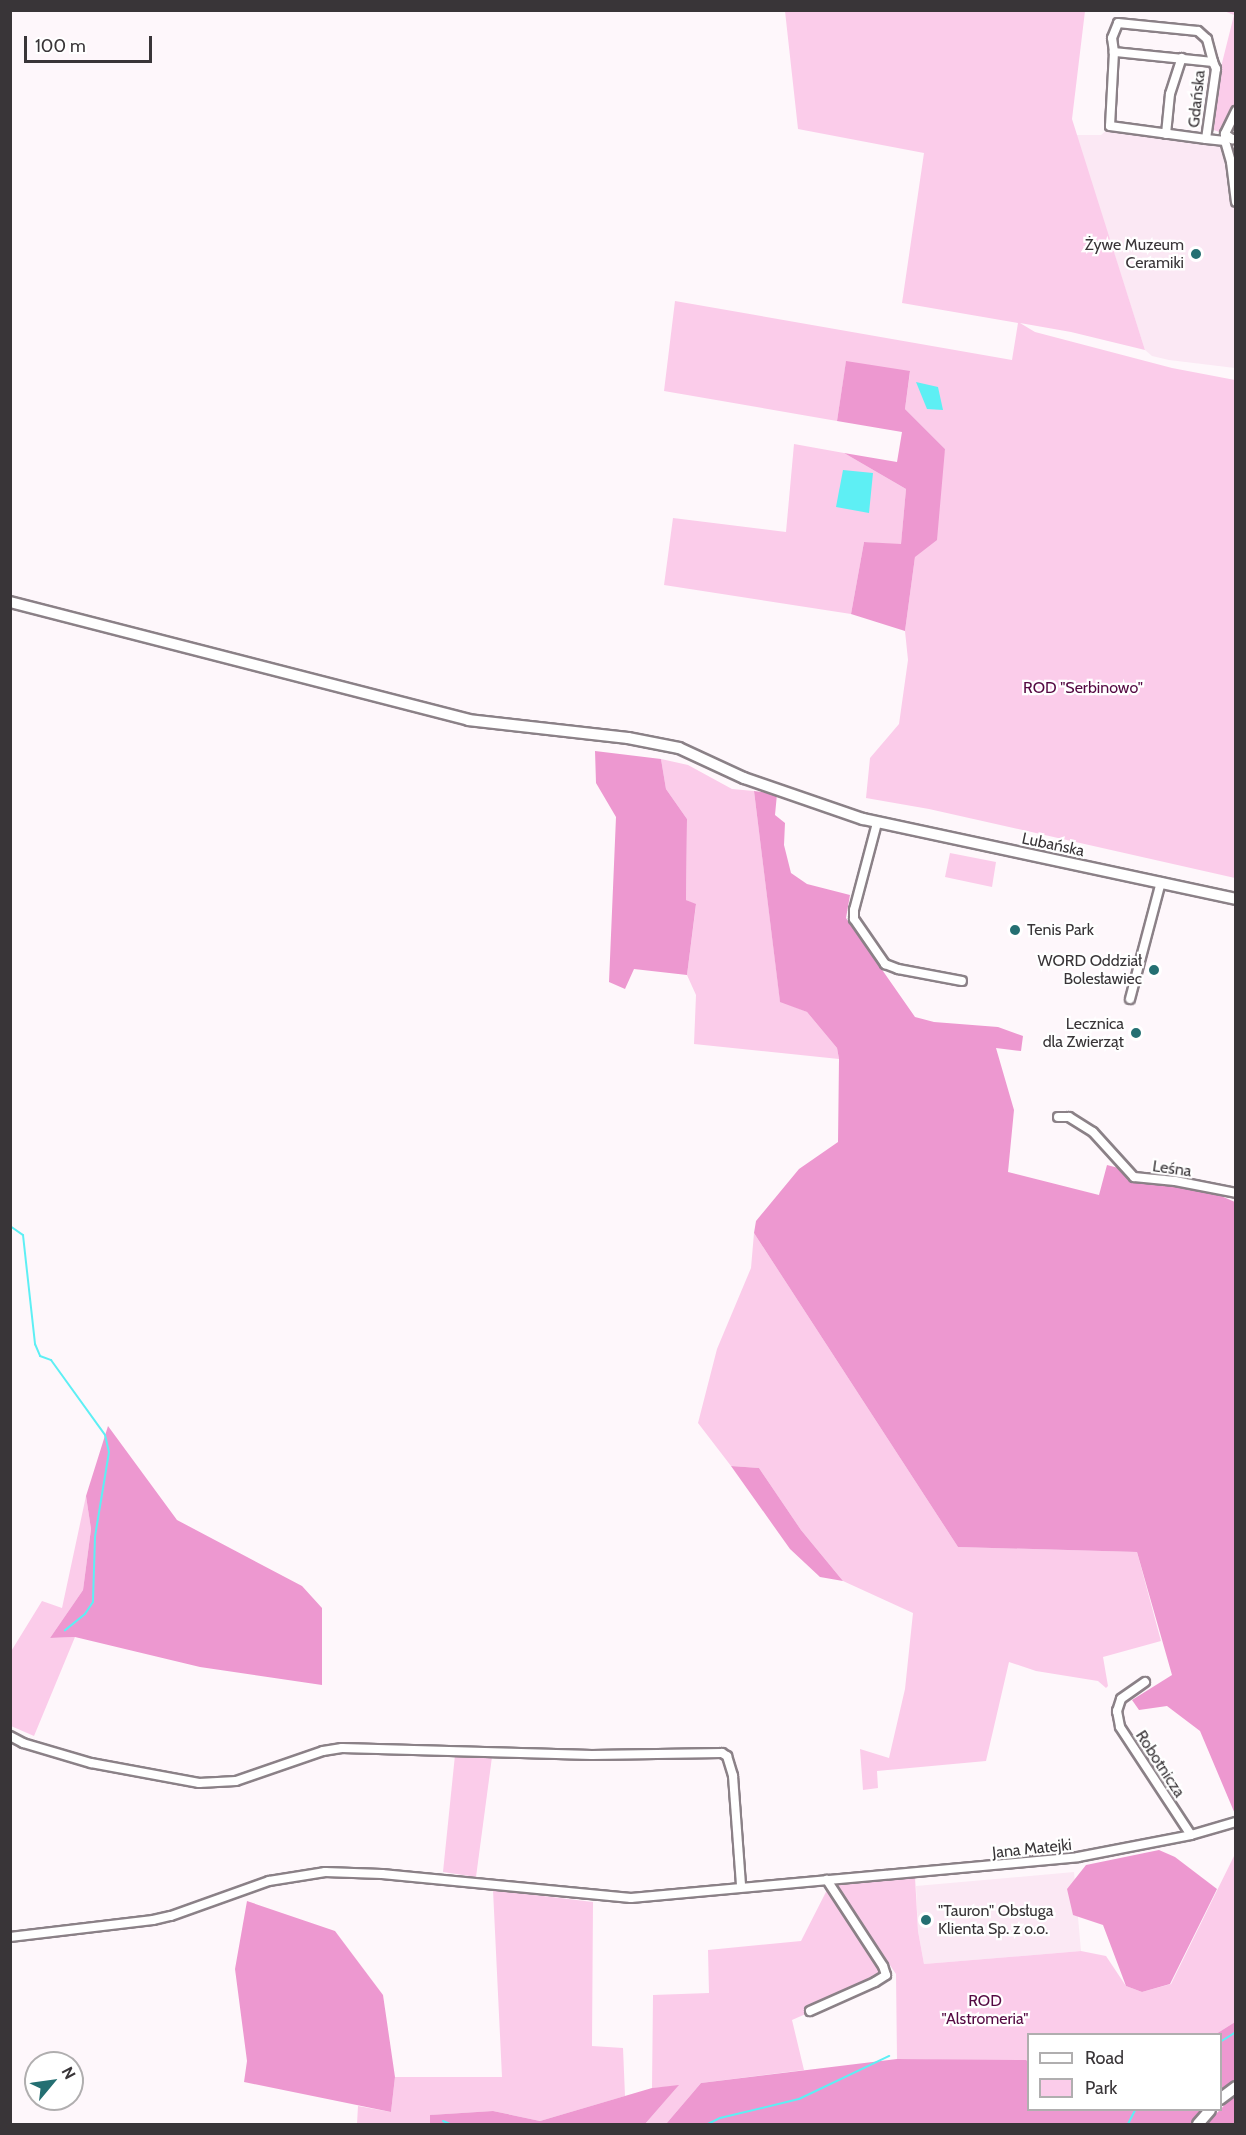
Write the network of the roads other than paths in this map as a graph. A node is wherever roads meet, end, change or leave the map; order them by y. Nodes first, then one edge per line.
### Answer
1 (1114, 52) junction
2 (1182, 58) junction
3 (1213, 62) junction
4 (1236, 111) edge
5 (1229, 122) junction
6 (1236, 130) edge
7 (1166, 134) junction
8 (1225, 137) junction
9 (1206, 139) junction
10 (1236, 139) edge
11 (1236, 202) edge
12 (10, 602) edge
13 (877, 823) junction
14 (1161, 882) junction
15 (1236, 899) edge
16 (962, 981) dead end
17 (1130, 999) dead end
18 (1058, 1117) dead end
19 (1236, 1193) edge
20 (1145, 1682) dead end
21 (10, 1736) edge
22 (1236, 1822) edge
23 (1191, 1835) junction
24 (827, 1880) junction
25 (741, 1886) junction
26 (10, 1936) edge
27 (810, 2011) dead end
28 (1236, 2087) edge
29 (1222, 2098) edge
30 (1208, 2111) edge
31 (1198, 2124) edge

1 - 2 street, Gdańska
1 - 3 street, Gdańska
1 - 7 street, Gdańska
2 - 3 street, Gdańska
2 - 7 street, Gdańska
3 - 9 street, Gdańska
4 - 5 street, Gdańska
5 - 6 street
5 - 8 street, Gdańska
7 - 9 street, Gdańska
8 - 9 street, Gdańska
8 - 10 street
8 - 11 street, Gdańska
12 - 13 street, Lubańska
13 - 14 street, Lubańska
13 - 16 street
14 - 15 street, Lubańska
14 - 17 street
18 - 19 street, Leśna
20 - 23 street, Robotnicza
21 - 25 street
22 - 23 street, Jana Matejki
23 - 24 street, Jana Matejki
24 - 25 street, Jana Matejki
24 - 27 street
25 - 26 street, Jana Matejki
28 - 29 street
30 - 31 street

